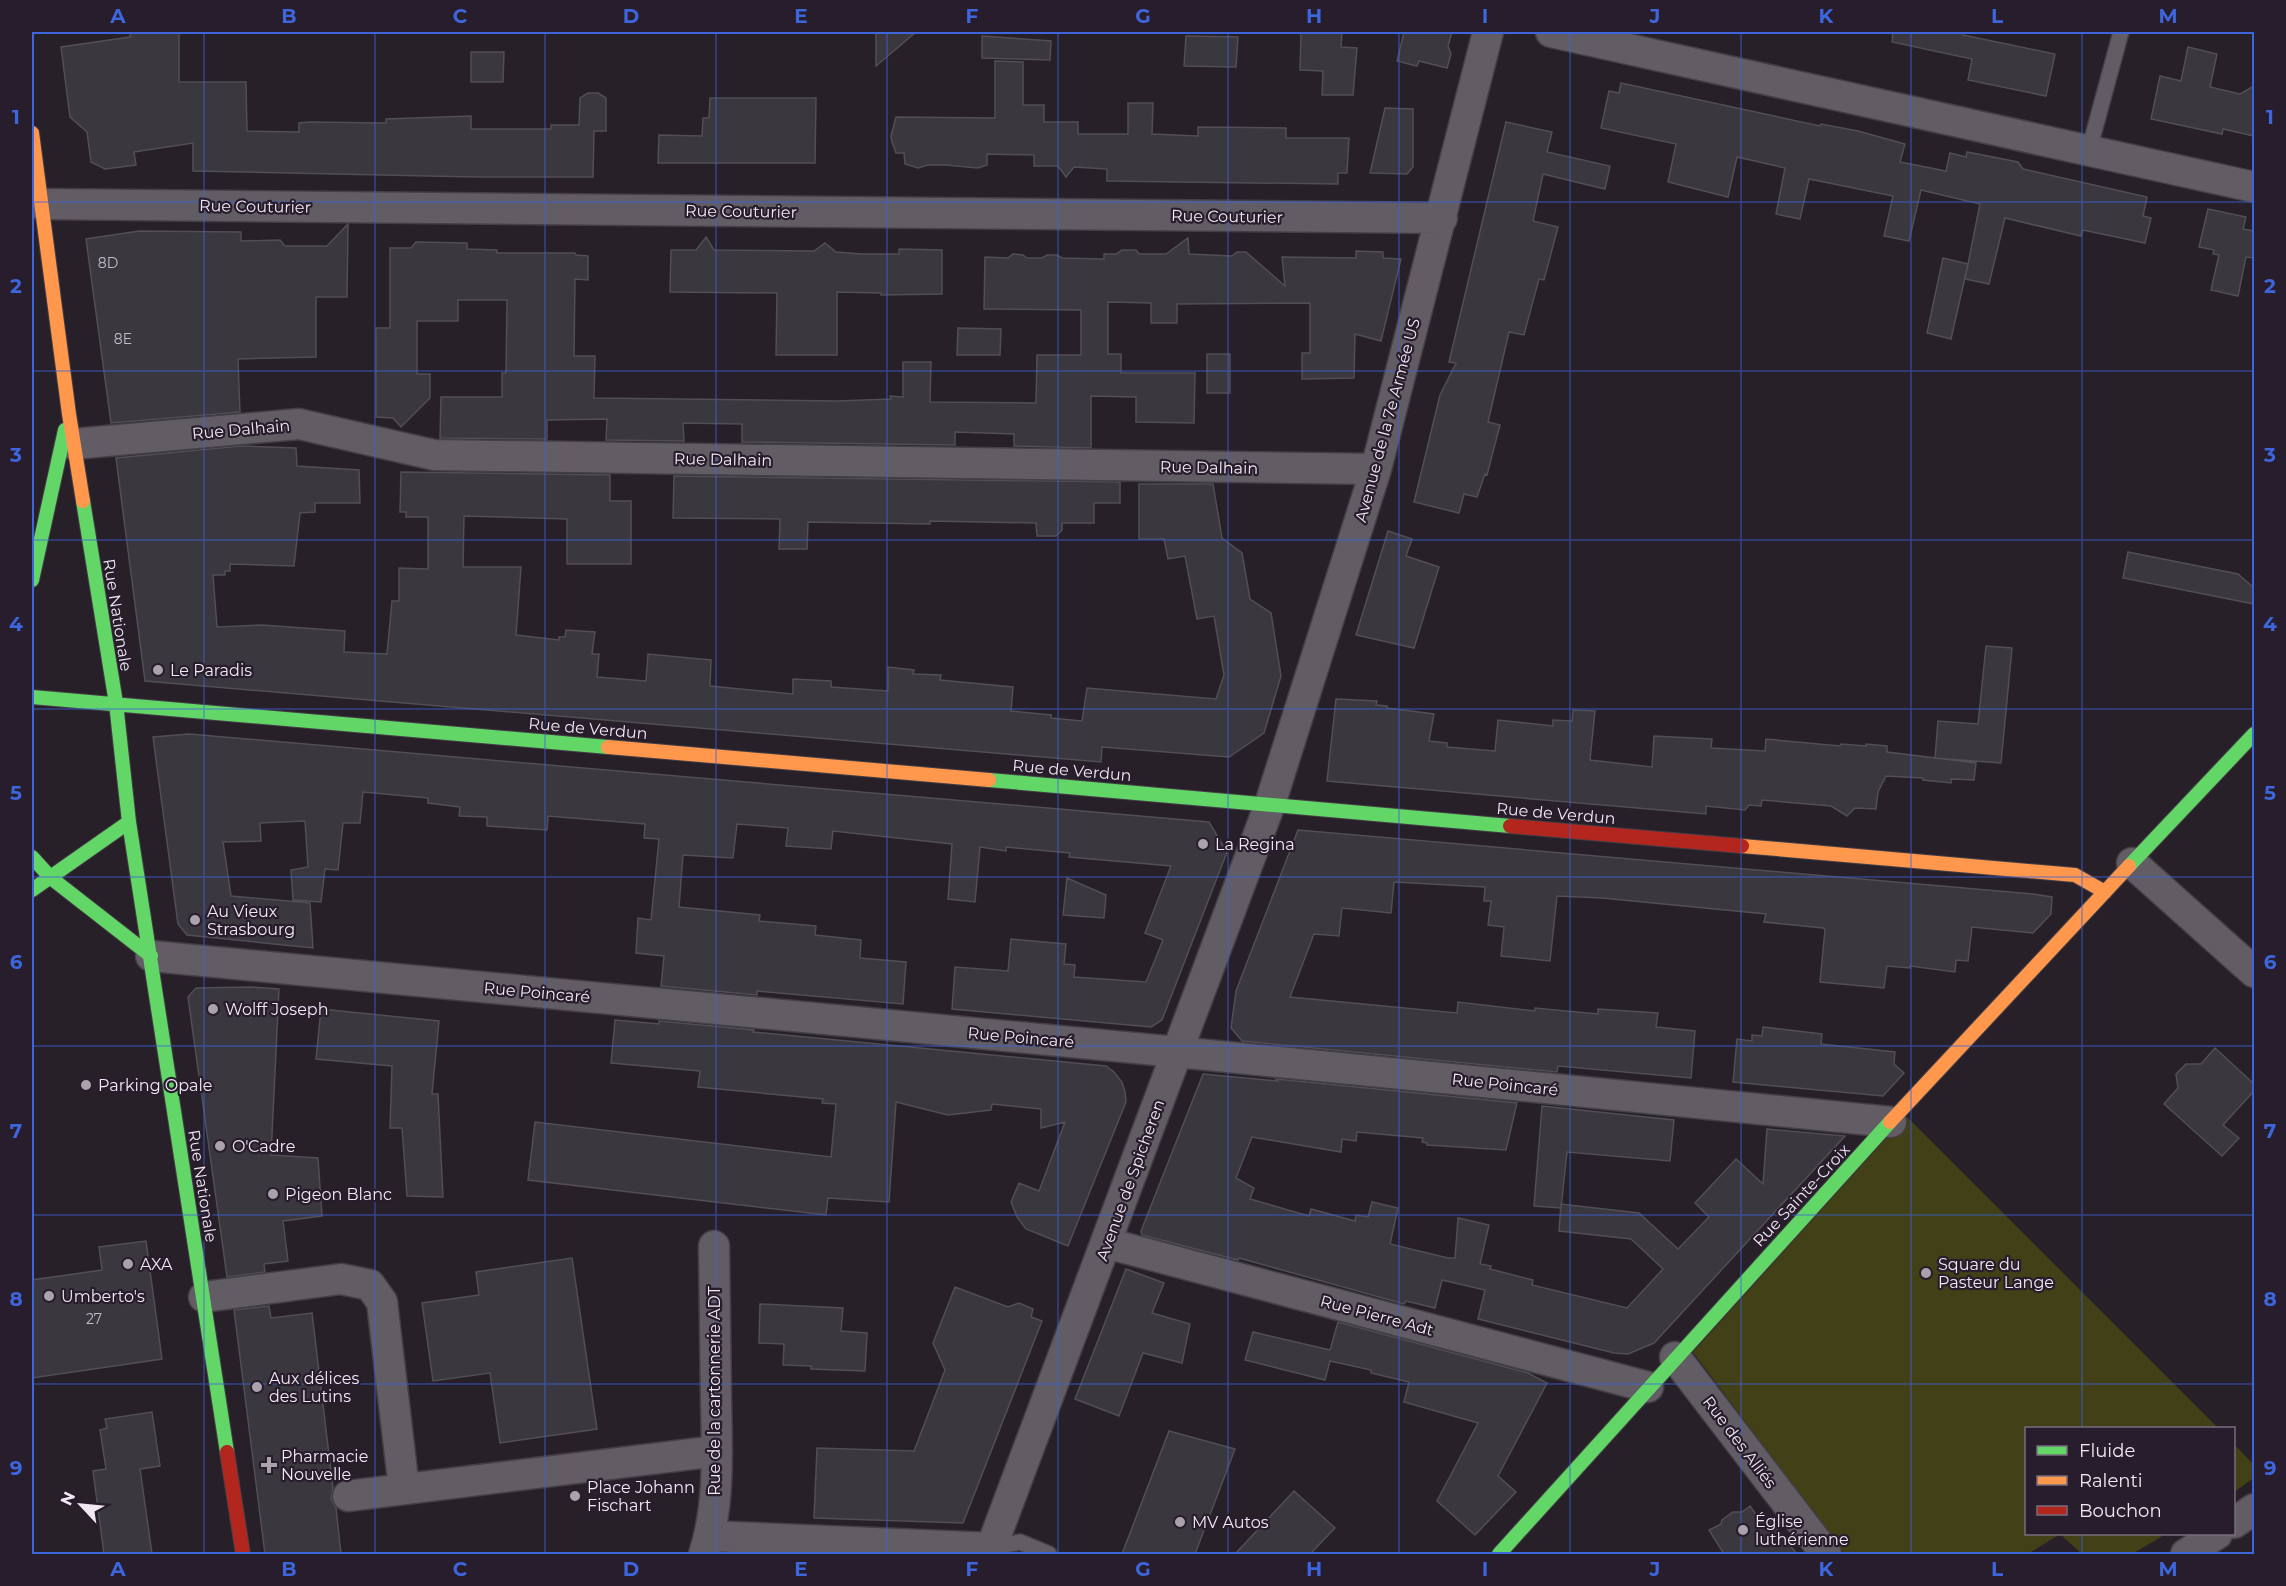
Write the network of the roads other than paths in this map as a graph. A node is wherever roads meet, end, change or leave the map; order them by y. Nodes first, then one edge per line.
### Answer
1 (1488, 32) edge
2 (1551, 32) edge
3 (2121, 32) edge
4 (32, 133) edge
5 (2089, 150) junction
6 (2254, 187) edge
7 (41, 204) junction
8 (1442, 218) junction
9 (69, 414) junction
10 (74, 444) junction
11 (1376, 470) junction
12 (32, 575) edge
13 (32, 697) edge
14 (116, 703) junction
15 (2254, 734) edge
16 (1270, 804) junction
17 (129, 822) junction
18 (32, 857) edge
19 (2132, 863) junction
20 (51, 878) junction
21 (32, 890) edge
22 (2106, 892) junction
23 (151, 956) junction
24 (2254, 972) edge
25 (1177, 1052) junction
26 (1891, 1122) junction
27 (1106, 1243) junction
28 (714, 1246) dead end
29 (204, 1297) junction
30 (1675, 1357) junction
31 (1648, 1387) junction
32 (717, 1451) junction
33 (404, 1489) junction
34 (348, 1496) dead end
35 (2254, 1509) edge
36 (2235, 1522) edge
37 (2214, 1535) edge
38 (706, 1545) edge
39 (990, 1551) edge
40 (243, 1554) edge
41 (1049, 1554) edge
42 (1499, 1554) edge
43 (1826, 1554) edge
44 (2186, 1554) edge

1 - 8 street, Avenue de la 7e Armée US
2 - 5 street
3 - 5 lane
4 - 7 main road, Rue Nationale
5 - 6 street
7 - 8 street, Rue Couturier
7 - 9 main road, Rue Nationale
8 - 11 street, Avenue de la 7e Armée US
9 - 10 main road, Rue Nationale
9 - 12 main road, Rue Nationale
10 - 11 street, Rue Dalhain
10 - 14 main road, Rue Nationale
11 - 16 street, Avenue de la 7e Armée US
13 - 14 main road, Rue de Verdun
14 - 16 main road, Rue de Verdun
14 - 17 main road, Rue Nationale
15 - 19 main road, Rue Sainte-Croix
16 - 22 main road, Rue de Verdun
16 - 25 street, Avenue de Spicheren
17 - 20 main road
17 - 23 main road, Rue Nationale
18 - 20 main road
19 - 22 main road, Rue Sainte-Croix
19 - 24 street
20 - 21 main road
20 - 23 main road
22 - 26 main road, Rue Sainte-Croix
23 - 25 street, Rue Poincaré
23 - 29 main road, Rue Nationale
25 - 26 street, Rue Poincaré
25 - 27 street, Avenue de Spicheren
26 - 30 main road, Rue Sainte-Croix
27 - 31 street, Rue Pierre Adt
27 - 39 street, Avenue de Spicheren
28 - 32 street, Rue de la cartonnerie ADT
29 - 33 street
29 - 40 main road, Rue Nationale
30 - 31 main road, Rue Sainte-Croix
30 - 43 street, Rue des Alliés
31 - 42 main road, Rue Sainte-Croix
32 - 33 street, Rue de la cartonnerie ADT
32 - 38 street, Rue de la cartonnerie ADT
33 - 34 street, Rue de la cartonnerie ADT
35 - 36 street
37 - 44 street
38 - 39 street, Rue de la cartonnerie ADT
39 - 41 lane

